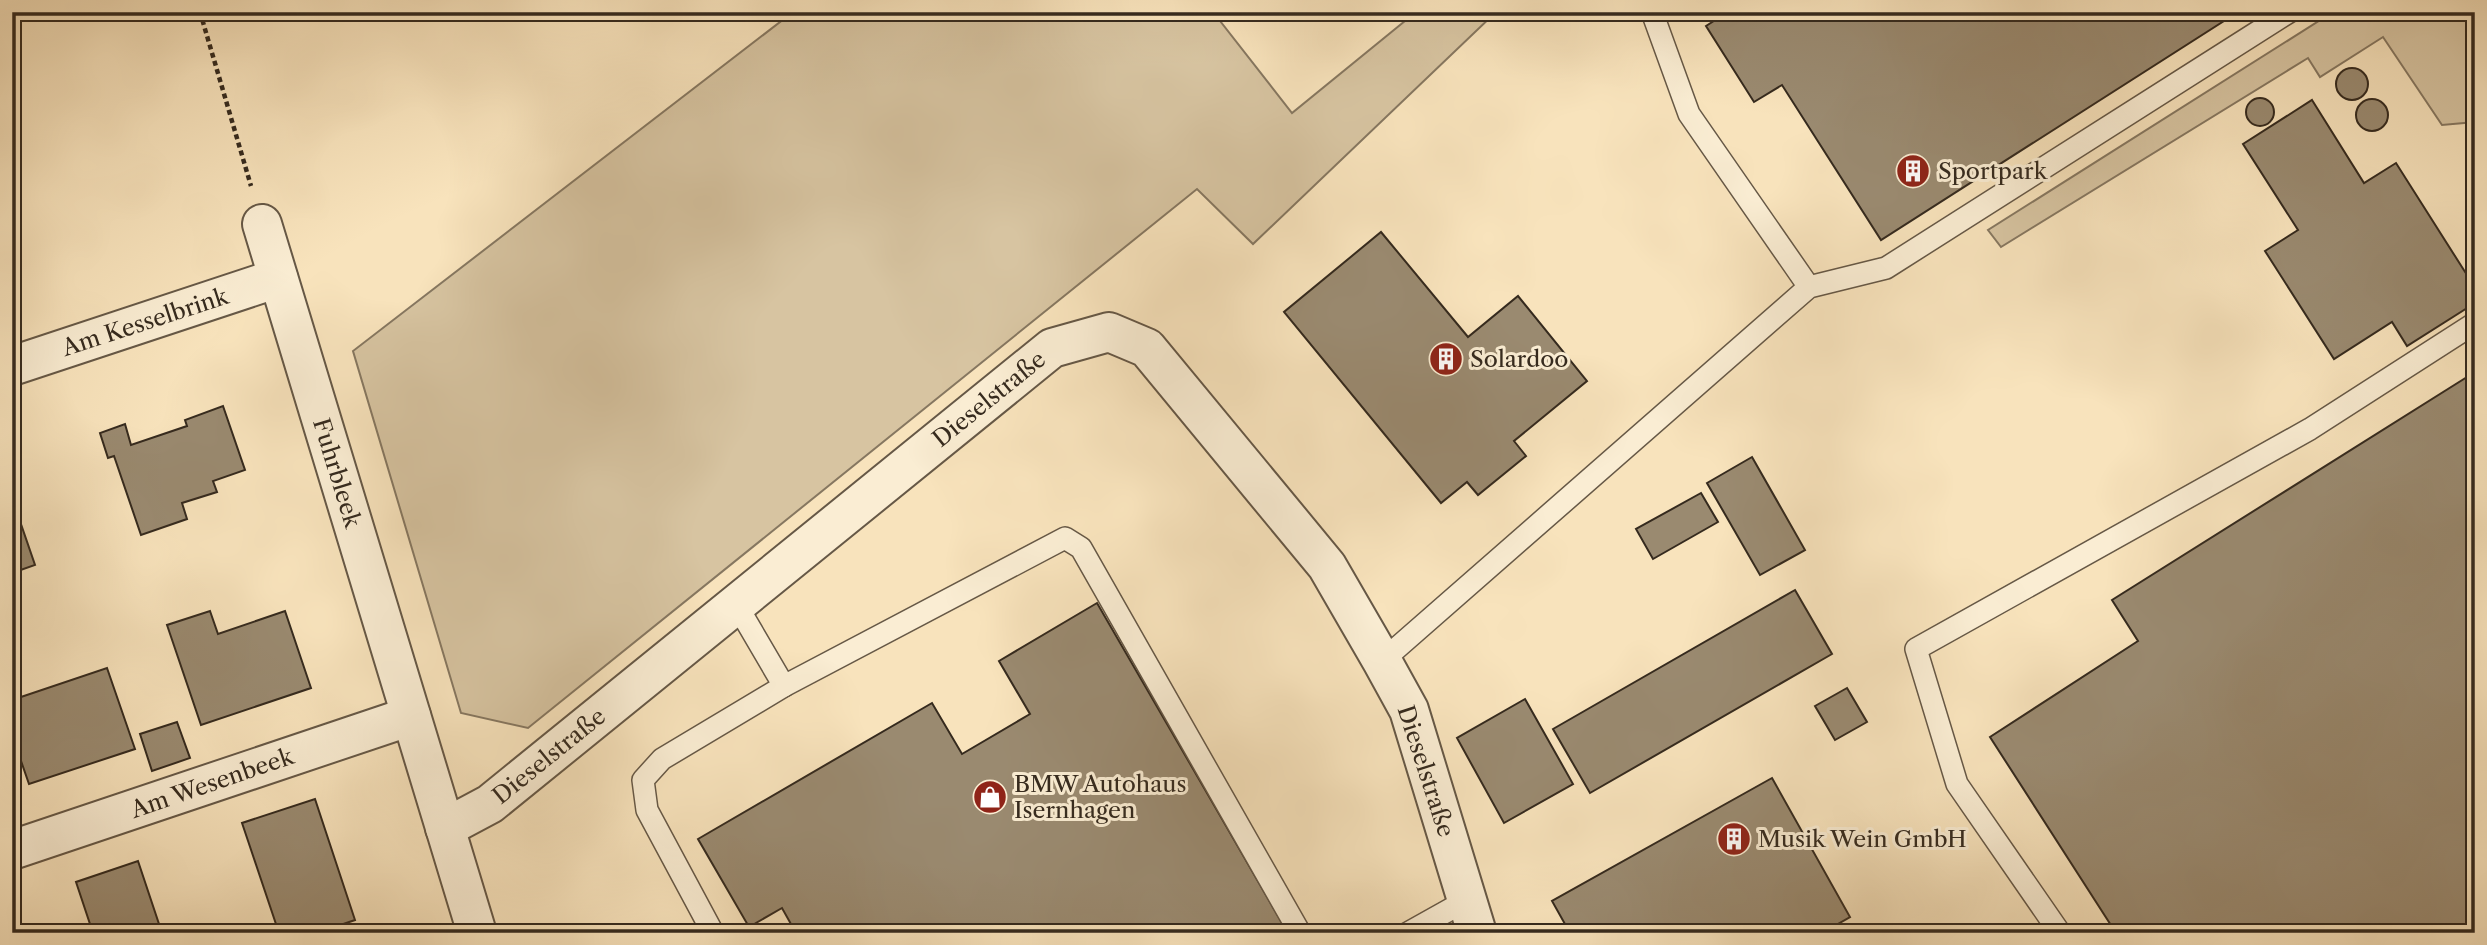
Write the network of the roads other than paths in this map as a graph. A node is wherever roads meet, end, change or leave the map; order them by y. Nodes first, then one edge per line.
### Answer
1 (1652, 12) edge
2 (2289, 12) edge
3 (262, 224) road end
4 (278, 278) junction
5 (1809, 287) junction
6 (2475, 323) edge
7 (12, 366) edge
8 (736, 604) junction
9 (1382, 661) junction
10 (784, 686) junction
11 (411, 716) junction
12 (445, 828) junction
13 (12, 850) edge
14 (1472, 916) edge
15 (477, 933) edge
16 (713, 933) edge
17 (1300, 933) edge
18 (1408, 933) edge
19 (2060, 933) edge

1 - 5 lane
2 - 5 lane
3 - 4 street, Fuhrbleek
4 - 7 street, Am Kesselbrink
4 - 11 street, Fuhrbleek
5 - 9 lane
6 - 19 lane
8 - 9 street, Dieselstraße
8 - 10 lane
8 - 12 street, Dieselstraße
9 - 14 street, Dieselstraße
10 - 16 lane
10 - 17 lane
11 - 12 street, Fuhrbleek
11 - 13 street, Am Wesenbeek
12 - 15 street, Fuhrbleek
14 - 18 lane

